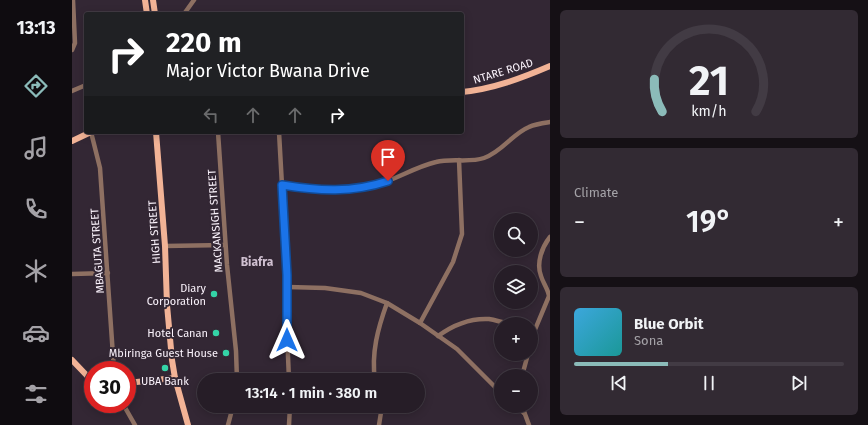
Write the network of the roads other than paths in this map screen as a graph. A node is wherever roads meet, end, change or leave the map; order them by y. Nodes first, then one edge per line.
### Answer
1 (73, 0) edge
2 (145, 0) edge
3 (153, 0) edge
4 (194, 0) edge
5 (147, 12) edge
6 (155, 12) edge
7 (185, 12) edge
8 (72, 50) edge
9 (550, 66) edge
10 (84, 86) edge
11 (72, 91) edge
12 (464, 92) edge
13 (550, 122) edge
14 (87, 134) edge
15 (92, 134) edge
16 (156, 134) edge
17 (218, 134) edge
18 (279, 134) edge
19 (72, 141) edge
20 (459, 160) junction
21 (282, 185) junction
22 (550, 237) edge
23 (225, 245) junction
24 (165, 246) junction
25 (108, 273) junction
26 (72, 274) edge
27 (288, 287) junction
28 (387, 303) junction
29 (538, 319) edge
30 (494, 320) edge
31 (420, 323) junction
32 (438, 336) junction
33 (72, 360) edge
34 (113, 361) edge
35 (84, 373) edge
36 (237, 373) edge
37 (289, 373) edge
38 (375, 373) edge
39 (175, 378) junction
40 (136, 381) edge
41 (494, 386) edge
42 (128, 413) edge
43 (231, 413) edge
44 (290, 413) edge
45 (381, 413) edge
46 (524, 413) edge
47 (135, 425) edge
48 (188, 425) edge
49 (228, 425) edge
50 (289, 425) edge
51 (379, 425) edge
52 (529, 425) edge

1 - 8 street
2 - 5 main road
3 - 6 main road
4 - 7 street
9 - 12 main road, NTARE ROAD
10 - 11 street
13 - 20 street
14 - 19 main road
15 - 25 street, MBAGUTA STREET
16 - 24 main road, HIGH STREET
17 - 23 street, MACKANSIGH STREET
18 - 21 street
20 - 21 street
20 - 31 street
21 - 27 street
22 - 29 street
23 - 24 street
23 - 36 street, MACKANSIGH STREET
24 - 39 main road, HIGH STREET
25 - 26 street
25 - 34 street, MBAGUTA STREET
27 - 28 street
27 - 37 street
28 - 31 street
28 - 38 street
30 - 32 street
31 - 32 street
32 - 41 street
33 - 35 main road
39 - 40 main road
39 - 48 main road, HIGH STREET
42 - 47 street
43 - 49 street
44 - 50 street
45 - 51 street
46 - 52 street

